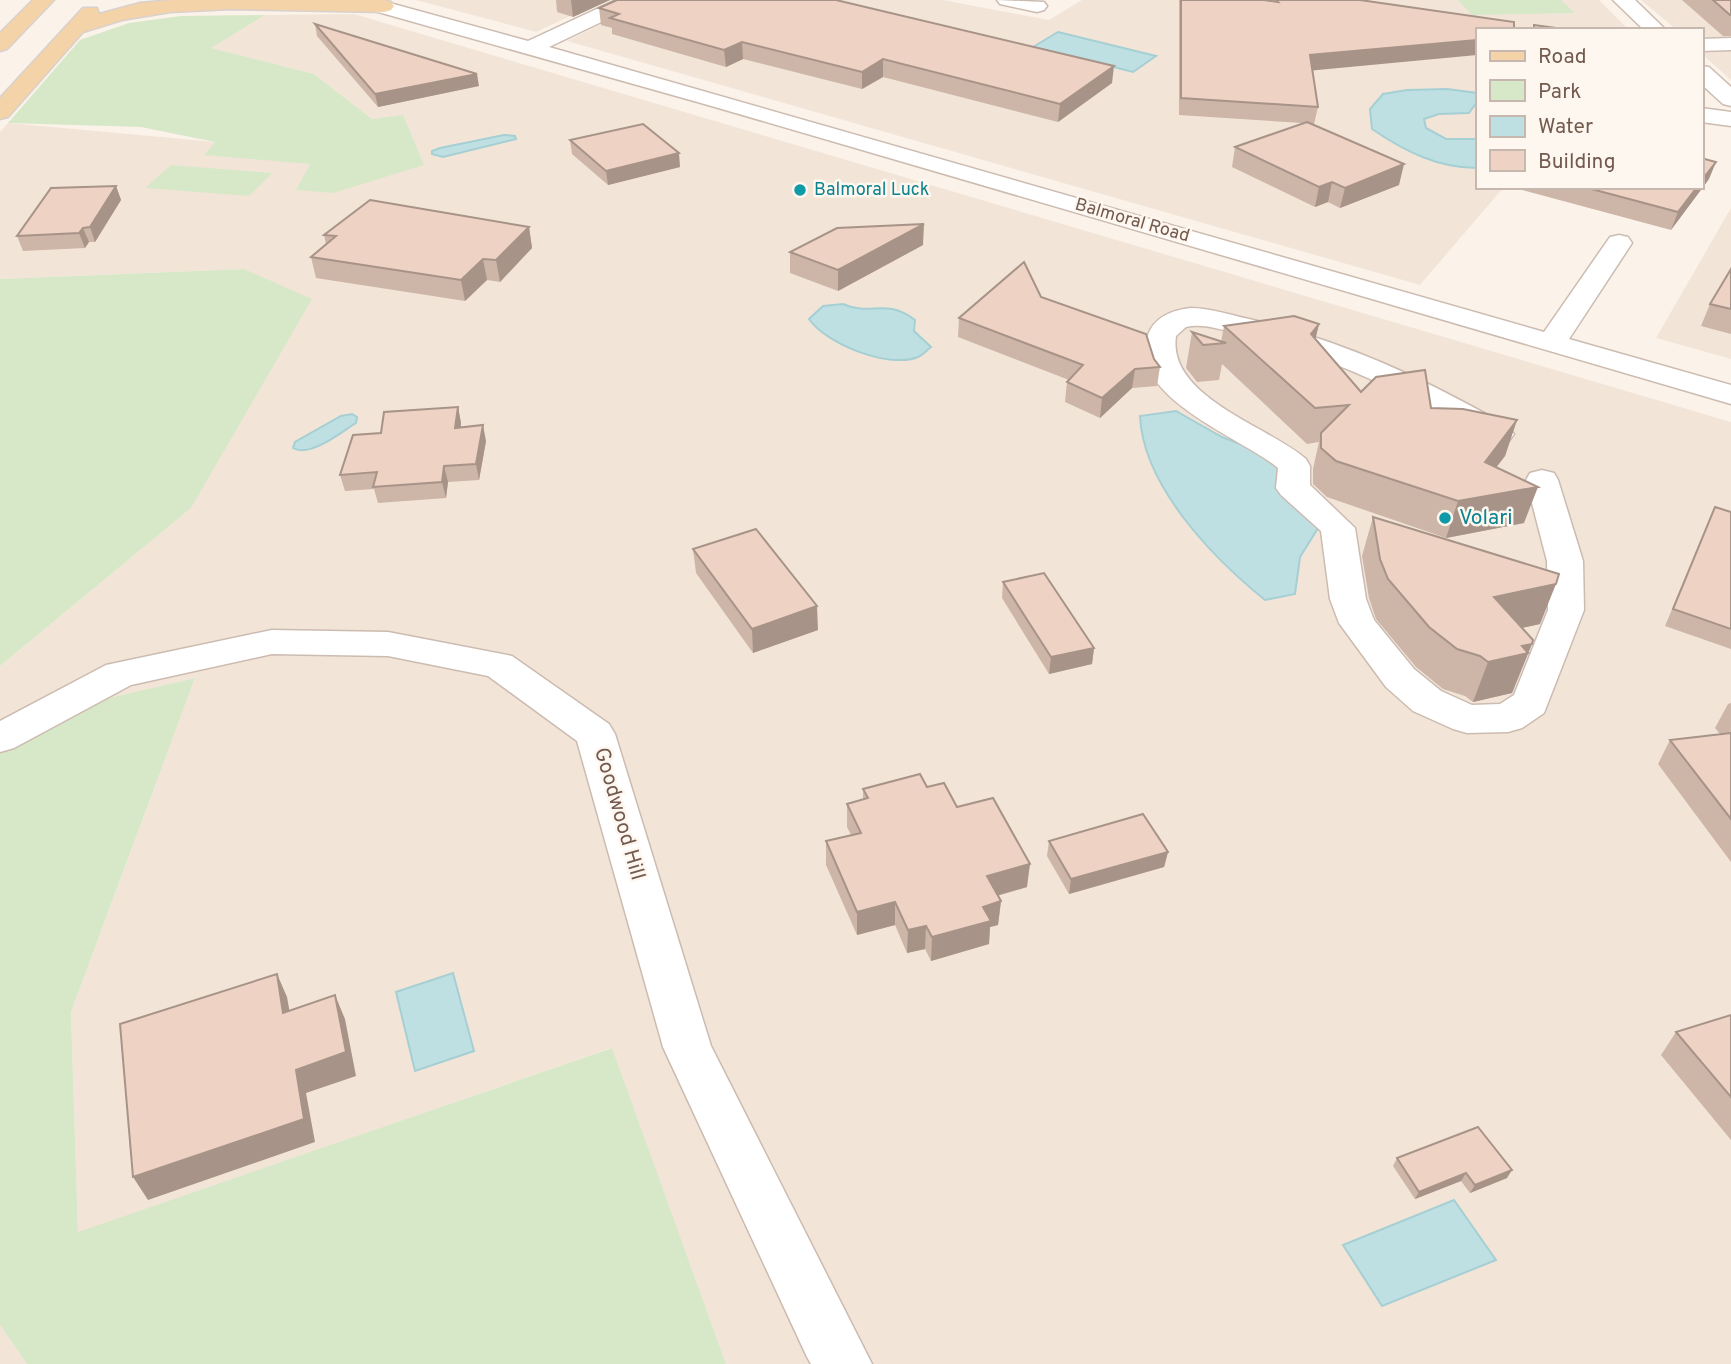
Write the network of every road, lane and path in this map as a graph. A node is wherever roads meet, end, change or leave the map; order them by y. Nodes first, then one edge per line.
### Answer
1 (44, 0) edge
2 (101, 0) edge
3 (357, 0) edge
4 (632, 0) edge
5 (1007, 0) edge
6 (1623, 0) edge
7 (384, 6) junction
8 (1037, 6) dead end
9 (1654, 28) edge
10 (73, 29) junction
11 (1703, 31) edge
12 (1731, 31) edge
13 (1731, 44) edge
14 (0, 45) edge
15 (1703, 45) edge
16 (533, 47) junction
17 (1703, 74) edge
18 (1731, 99) edge
19 (0, 112) edge
20 (1703, 115) edge
21 (1731, 119) edge
22 (1619, 243) dead end
23 (1551, 343) junction
24 (1731, 396) edge
25 (1498, 434) edge
26 (1542, 480) dead end
27 (0, 738) edge
28 (843, 1364) edge

1 - 14 main road
2 - 10 main road
3 - 7 street, Balmoral Road
4 - 16 street
5 - 8 street
6 - 9 street
7 - 10 main road
7 - 16 street, Balmoral Road
10 - 19 main road
11 - 12 street
13 - 15 street
16 - 23 street, Balmoral Road
17 - 18 street
20 - 21 street
22 - 23 street
23 - 24 street, Balmoral Road
25 - 26 street
27 - 28 street, Goodwood Hill

